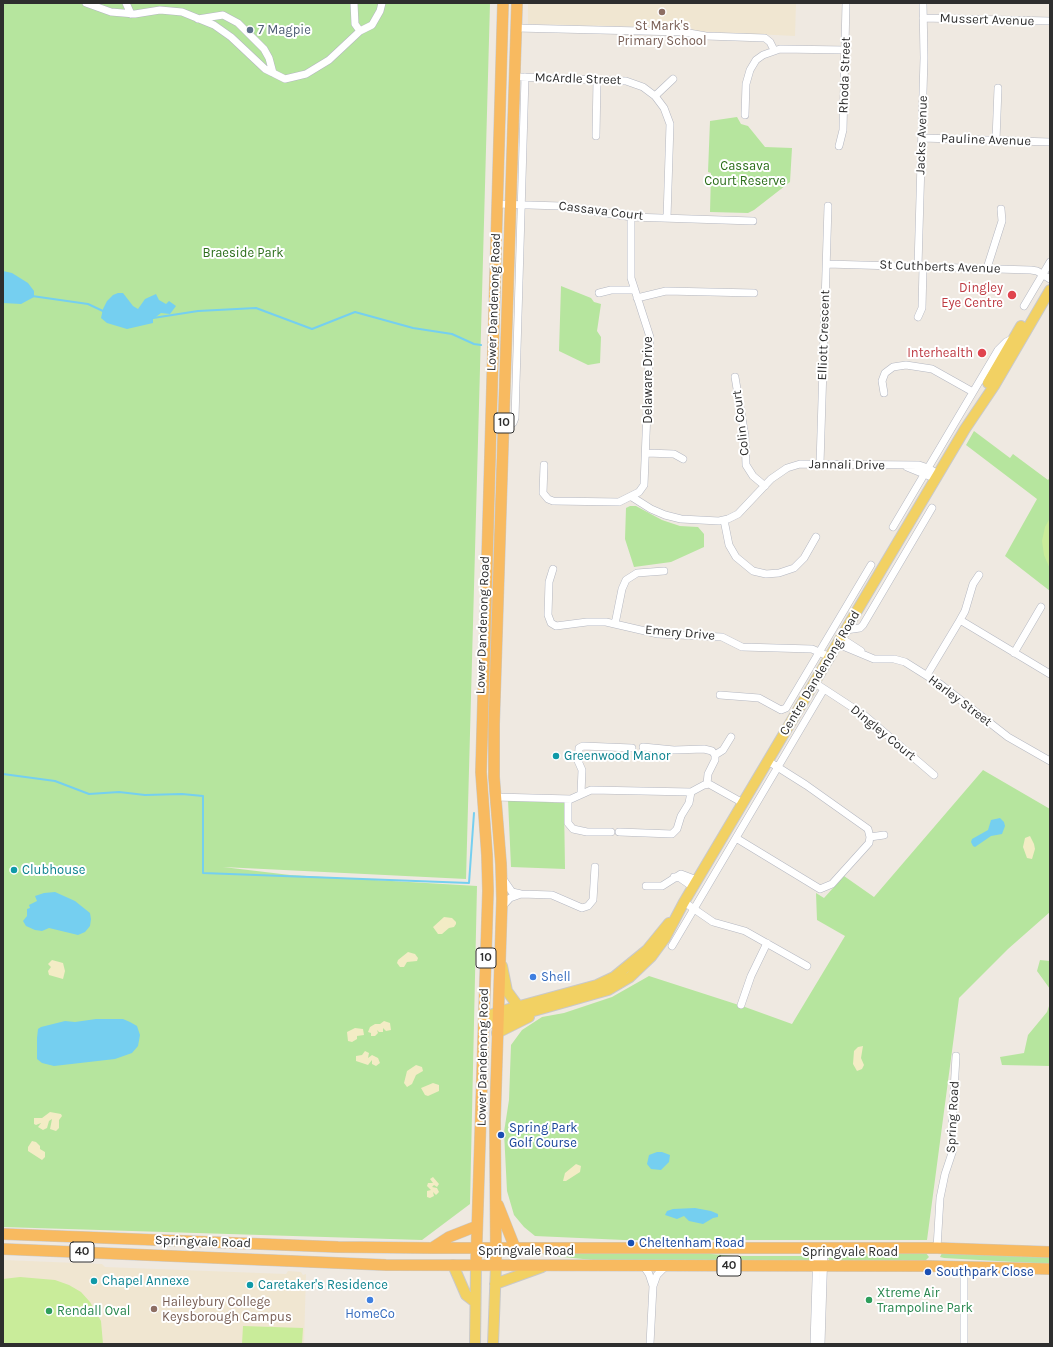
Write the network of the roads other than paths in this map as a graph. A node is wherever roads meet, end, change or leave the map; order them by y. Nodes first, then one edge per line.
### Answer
1 (86, 3) edge
2 (126, 3) edge
3 (354, 3) edge
4 (382, 3) edge
5 (503, 3) edge
6 (517, 3) edge
7 (846, 3) edge
8 (923, 3) edge
9 (131, 14) junction
10 (923, 18) junction
11 (198, 19) junction
12 (1050, 21) edge
13 (516, 28) junction
14 (360, 31) junction
15 (774, 50) junction
16 (846, 50) junction
17 (273, 73) junction
18 (520, 77) junction
19 (674, 79) dead end
20 (597, 80) junction
21 (998, 88) dead end
22 (655, 96) junction
23 (745, 115) dead end
24 (596, 136) dead end
25 (922, 138) junction
26 (996, 140) junction
27 (1050, 142) edge
28 (839, 146) dead end
29 (497, 204) junction
30 (516, 204) junction
31 (828, 206) dead end
32 (1001, 209) dead end
33 (630, 217) junction
34 (667, 218) junction
35 (753, 221) dead end
36 (1050, 262) edge
37 (827, 264) junction
38 (920, 266) junction
39 (987, 268) junction
40 (1048, 278) edge
41 (634, 290) junction
42 (1050, 290) edge
43 (599, 293) dead end
44 (754, 293) dead end
45 (637, 298) junction
46 (1024, 306) dead end
47 (918, 317) dead end
48 (1014, 338) junction
49 (735, 376) dead end
50 (973, 392) junction
51 (884, 393) dead end
52 (504, 428) junction
53 (965, 430) junction
54 (647, 453) junction
55 (683, 459) dead end
56 (820, 464) junction
57 (544, 465) dead end
58 (926, 471) junction
59 (936, 477) junction
60 (765, 486) junction
61 (634, 495) junction
62 (932, 508) dead end
63 (916, 512) junction
64 (926, 518) junction
65 (724, 520) junction
66 (893, 527) dead end
67 (816, 537) dead end
68 (871, 565) dead end
69 (553, 569) dead end
70 (664, 571) dead end
71 (979, 575) dead end
72 (1042, 606) dead end
73 (960, 620) junction
74 (615, 624) junction
75 (842, 637) junction
76 (820, 651) junction
77 (1014, 653) junction
78 (830, 657) junction
79 (1050, 674) edge
80 (927, 675) junction
81 (813, 686) junction
82 (825, 692) junction
83 (720, 695) dead end
84 (731, 737) dead end
85 (643, 747) dead end
86 (632, 748) dead end
87 (715, 755) junction
88 (768, 761) junction
89 (1050, 761) edge
90 (778, 768) junction
91 (934, 775) dead end
92 (707, 784) junction
93 (691, 792) junction
94 (582, 793) junction
95 (495, 797) junction
96 (568, 799) junction
97 (743, 803) junction
98 (884, 835) dead end
99 (870, 837) junction
100 (736, 838) junction
101 (595, 867) dead end
102 (501, 877) junction
103 (695, 883) junction
104 (646, 886) dead end
105 (521, 894) junction
106 (684, 902) junction
107 (501, 907) junction
108 (694, 909) junction
109 (675, 917) junction
110 (767, 943) junction
111 (672, 946) dead end
112 (500, 956) junction
113 (807, 966) dead end
114 (741, 1004) dead end
115 (518, 1006) junction
116 (545, 1008) junction
117 (498, 1016) junction
118 (484, 1021) junction
119 (497, 1033) junction
120 (956, 1056) dead end
121 (496, 1199) junction
122 (477, 1226) junction
123 (3, 1234) edge
124 (432, 1248) junction
125 (476, 1248) junction
126 (496, 1248) junction
127 (515, 1248) junction
128 (821, 1248) junction
129 (937, 1248) junction
130 (3, 1249) edge
131 (1050, 1252) edge
132 (453, 1265) junction
133 (476, 1265) junction
134 (496, 1265) junction
135 (546, 1265) junction
136 (643, 1265) junction
137 (667, 1265) junction
138 (820, 1266) junction
139 (937, 1266) junction
140 (964, 1266) junction
141 (1050, 1269) edge
142 (495, 1284) junction
143 (653, 1286) junction
144 (475, 1302) junction
145 (475, 1344) edge
146 (493, 1344) edge
147 (650, 1344) edge
148 (814, 1344) edge
149 (821, 1344) edge
150 (964, 1344) edge

1 - 9 street
2 - 9 street
3 - 14 street
4 - 14 street
5 - 29 highway, Lower Dandenong Road / 10
6 - 13 highway, Lower Dandenong Road / 10
7 - 16 street, Rhoda Street
8 - 10 street, Jacks Avenue
9 - 11 street
10 - 12 street, Mussert Avenue
10 - 25 street, Jacks Avenue
11 - 17 street
11 - 17 street
13 - 15 street
13 - 18 highway, Lower Dandenong Road / 10
14 - 17 street
15 - 16 street
15 - 23 street
16 - 28 street, Rhoda Street
18 - 20 street, McArdle Street
18 - 30 highway, Lower Dandenong Road / 10
19 - 22 street
20 - 22 street, McArdle Street
20 - 24 street
21 - 26 street
22 - 34 street, McArdle Street
25 - 26 street, Pauline Avenue
25 - 38 street, Jacks Avenue
26 - 27 street, Pauline Avenue
29 - 30 street, Cassava Court
29 - 118 highway, Lower Dandenong Road / 10
30 - 33 street, Cassava Court
30 - 52 highway, Lower Dandenong Road / 10
30 - 52 street, Lower Dandenong Road
31 - 37 street, Elliott Crescent
32 - 39 street
33 - 34 street, Cassava Court
33 - 41 street, Delaware Drive
34 - 35 street, Cassava Court
36 - 40 street, Centre Dandenong Road
37 - 38 street, St Cuthberts Avenue
37 - 56 street, Elliott Crescent
38 - 39 street, St Cuthberts Avenue
38 - 47 street, Jacks Avenue
39 - 40 street, St Cuthberts Avenue
40 - 46 street, Centre Dandenong Road
40 - 48 main road, Centre Dandenong Road
41 - 43 street
41 - 45 street, Delaware Drive
42 - 53 main road, Centre Dandenong Road
44 - 45 street
45 - 54 street, Delaware Drive
48 - 50 street, Centre Dandenong Road
48 - 53 main road, Centre Dandenong Road
49 - 60 street, Colin Court
50 - 51 street
50 - 58 street, Centre Dandenong Road
52 - 95 highway, Lower Dandenong Road / 10
53 - 59 main road, Centre Dandenong Road
54 - 55 street
54 - 61 street, Delaware Drive
56 - 58 street, Jannali Drive
56 - 60 street, Jannali Drive
57 - 61 street
58 - 59 street
58 - 66 street, Centre Dandenong Road
59 - 63 main road, Centre Dandenong Road
60 - 65 street, Jannali Drive
61 - 65 street
62 - 64 street
63 - 64 street
63 - 75 main road, Centre Dandenong Road
64 - 75 street
65 - 67 street
68 - 76 street, Centre Dandenong Road
69 - 74 street, Emery Drive
70 - 74 street
71 - 73 street
72 - 77 street
73 - 77 street
73 - 80 street
74 - 76 street, Emery Drive
75 - 78 main road, Centre Dandenong Road
75 - 80 street, Harley Street
76 - 78 street, Emery Drive
76 - 83 street, Centre Dandenong Road
77 - 79 street
78 - 81 main road, Centre Dandenong Road
80 - 89 street, Harley Street
81 - 82 street, Dingley Court
81 - 88 main road, Centre Dandenong Road
82 - 90 street, Centre Dandenong Road
82 - 91 street, Dingley Court
84 - 87 street
85 - 87 street
86 - 94 street
87 - 92 street
88 - 90 street
88 - 97 main road, Centre Dandenong Road
90 - 99 street
90 - 100 street, Centre Dandenong Road
92 - 93 street
92 - 97 street
93 - 94 street
93 - 96 street
94 - 96 street
95 - 96 street
95 - 102 highway, Lower Dandenong Road / 10
97 - 103 main road, Centre Dandenong Road
98 - 99 street
99 - 100 street
100 - 108 street, Centre Dandenong Road
101 - 105 street
102 - 105 street
102 - 107 highway, Lower Dandenong Road / 10
103 - 104 street
103 - 106 main road, Centre Dandenong Road
105 - 107 street
106 - 108 street
106 - 109 main road, Centre Dandenong Road
107 - 112 highway, Lower Dandenong Road / 10
108 - 110 street
108 - 111 street, Centre Dandenong Road
109 - 115 main road, Centre Dandenong Road
109 - 116 main road, Centre Dandenong Road
110 - 113 street
110 - 114 street
112 - 115 main road
112 - 117 highway, Lower Dandenong Road / 10
115 - 117 main road, Centre Dandenong Road
116 - 117 main road, Centre Dandenong Road
116 - 119 main road
117 - 118 main road, Centre Dandenong Road
117 - 119 highway, Lower Dandenong Road / 10
118 - 122 highway, Lower Dandenong Road / 10
119 - 121 highway, Lower Dandenong Road / 10
120 - 129 street, Spring Road
121 - 126 highway, Lower Dandenong Road / 10
121 - 127 highway
122 - 124 highway
122 - 125 highway, Lower Dandenong Road / 10
123 - 124 highway, Springvale Road / 40
124 - 125 highway, Springvale Road / 40
125 - 126 highway, Springvale Road / 40
125 - 133 highway, 10
126 - 127 highway, Springvale Road / 40
126 - 134 highway, 10
127 - 128 highway, Springvale Road / 40
128 - 129 highway, Springvale Road / 40
128 - 138 street
129 - 131 highway, Springvale Road / 40
129 - 139 highway
130 - 132 highway, Springvale Road / 40
132 - 133 highway, Springvale Road / 40
132 - 144 main road
133 - 134 highway, Springvale Road / 40
133 - 144 main road, 10
134 - 135 highway, Springvale Road / 40
134 - 142 main road, 10
135 - 136 highway, Springvale Road / 40
135 - 142 main road
136 - 137 highway, Springvale Road / 40
136 - 143 street
137 - 138 highway, Springvale Road / 40
137 - 143 street
138 - 139 highway, Springvale Road / 40
138 - 148 street
138 - 149 street
139 - 140 highway, Springvale Road / 40
140 - 141 highway, Springvale Road / 40
140 - 150 street
142 - 146 main road, 10
143 - 147 street
144 - 145 main road, 10

